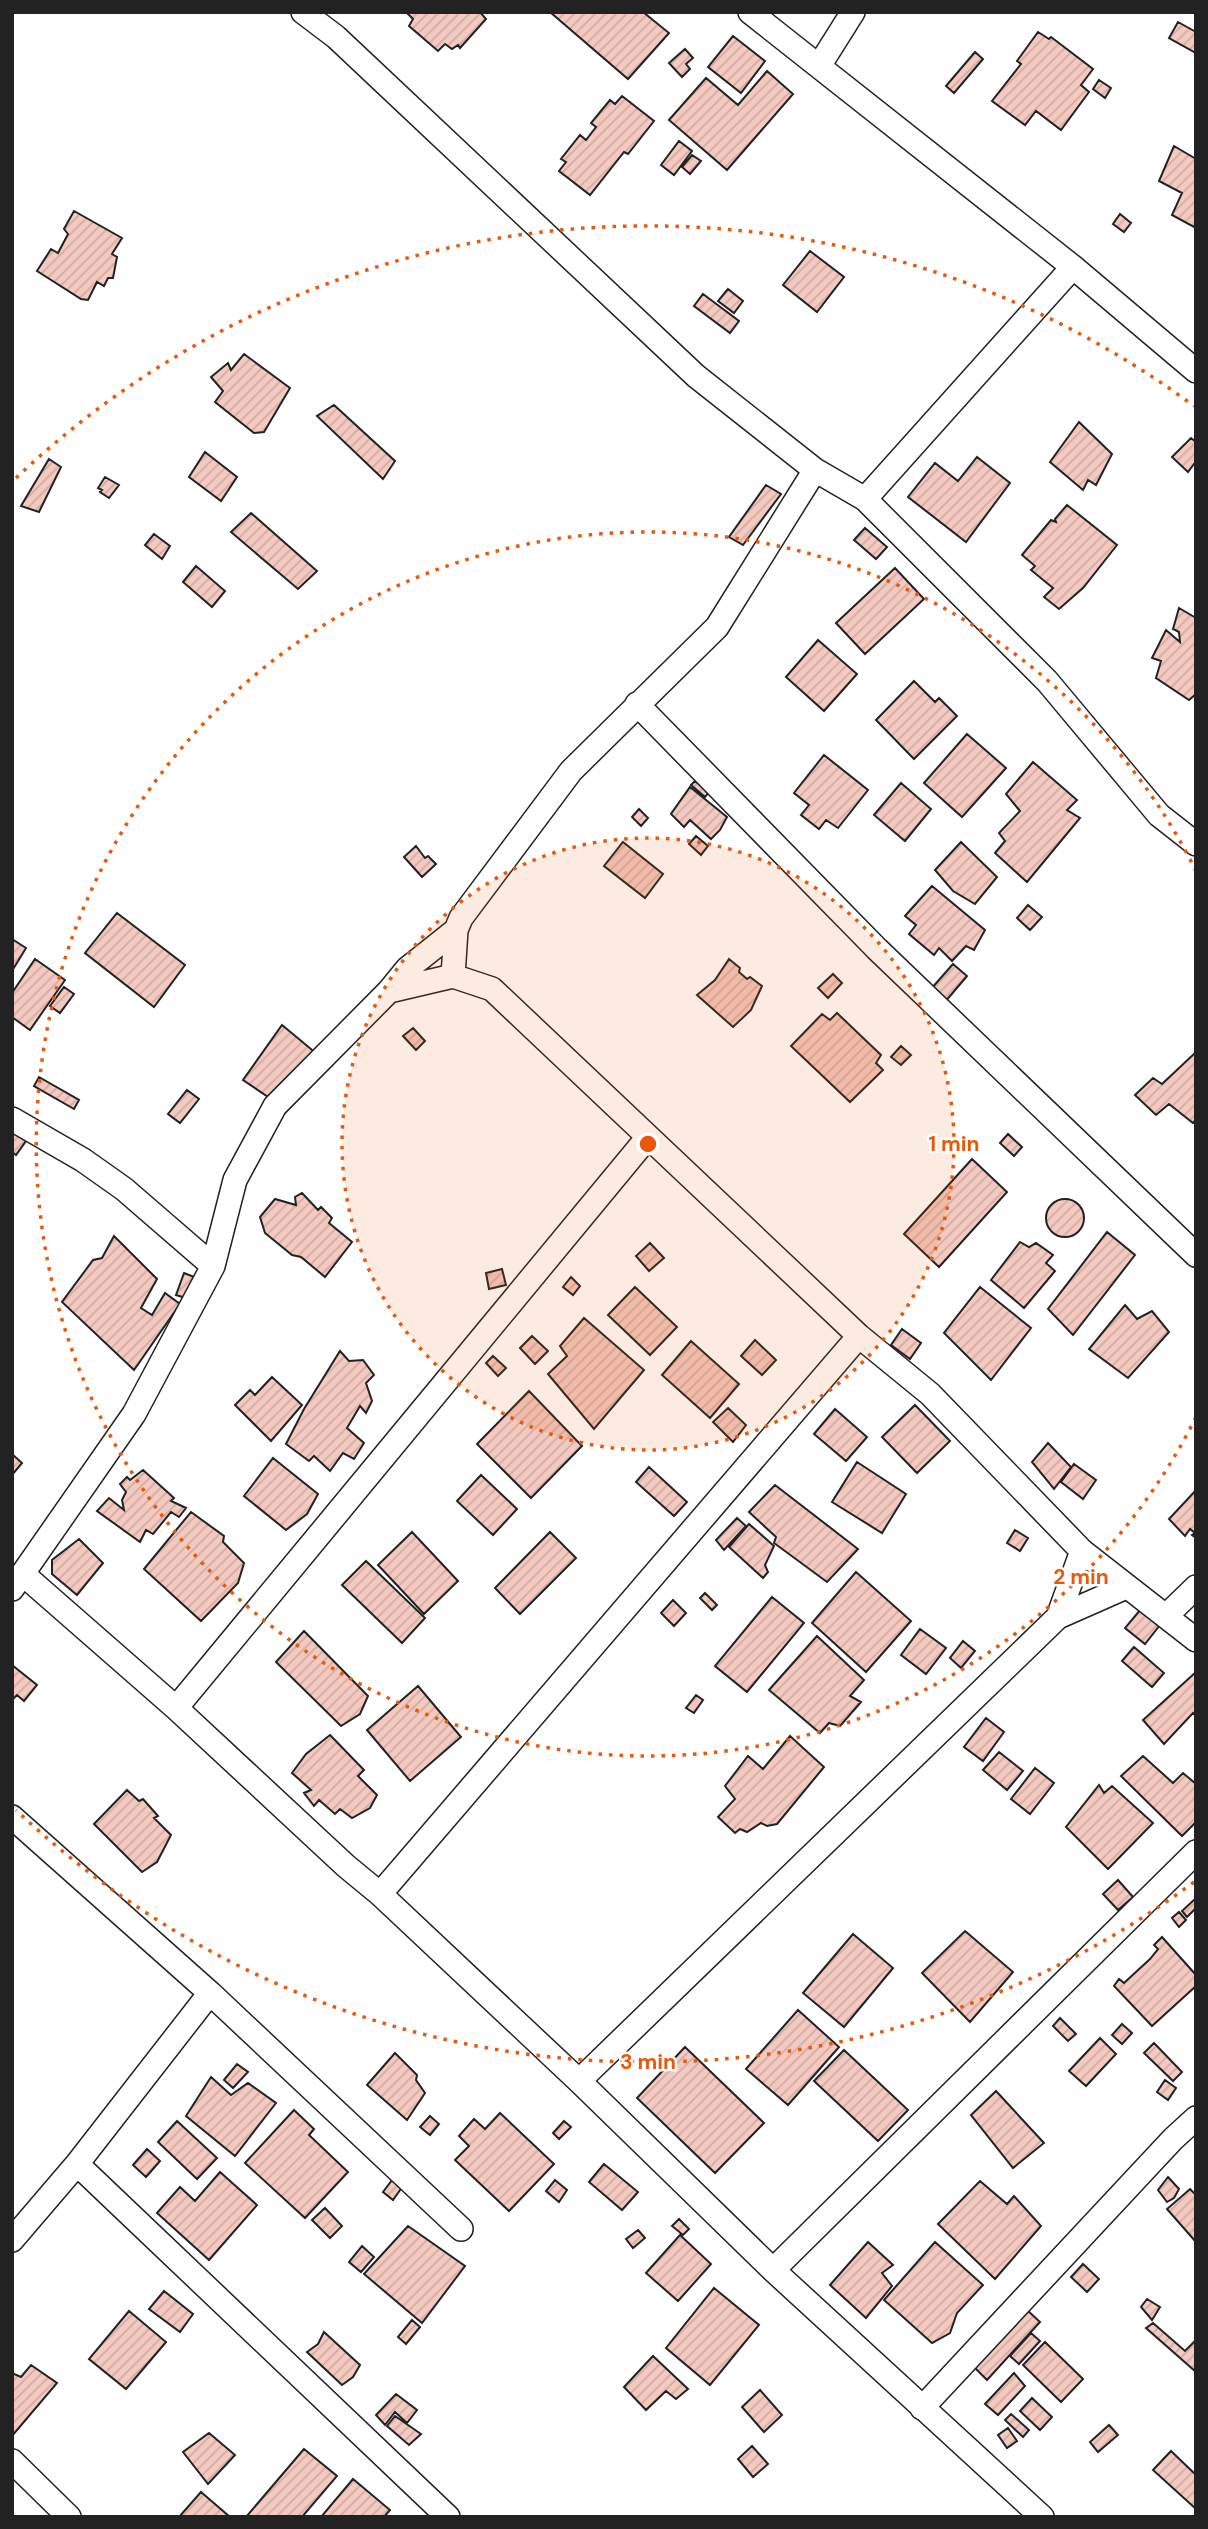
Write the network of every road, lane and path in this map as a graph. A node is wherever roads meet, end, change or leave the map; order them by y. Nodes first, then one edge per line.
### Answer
1 (303, 12) edge
2 (750, 12) edge
3 (853, 12) edge
4 (818, 66) junction
5 (1073, 267) junction
6 (1196, 371) edge
7 (815, 470) junction
8 (865, 499) junction
9 (637, 704) junction
10 (1196, 844) edge
11 (456, 930) junction
12 (453, 976) junction
13 (389, 991) junction
14 (12, 1119) edge
15 (648, 1137) junction
16 (1196, 1255) edge
17 (213, 1266) junction
18 (859, 1336) junction
19 (1082, 1551) junction
20 (18, 1582) edge
21 (1126, 1587) junction
22 (1196, 1587) edge
23 (1166, 1616) junction
24 (1058, 1617) junction
25 (1196, 1640) edge
26 (176, 1708) junction
27 (12, 1817) edge
28 (1196, 1852) edge
29 (380, 1894) junction
30 (210, 1993) junction
31 (579, 2081) junction
32 (1196, 2118) edge
33 (77, 2164) junction
34 (461, 2229) dead end
35 (12, 2240) edge
36 (773, 2270) junction
37 (922, 2408) junction
38 (12, 2461) edge
39 (69, 2517) edge
40 (448, 2517) edge
41 (1042, 2517) edge

1 - 7 street
2 - 4 street
3 - 4 street
4 - 5 street
5 - 6 street
5 - 8 street
7 - 8 street
7 - 9 street
8 - 10 street
9 - 11 street
9 - 16 street
11 - 12 street
11 - 13 street
12 - 13 street
12 - 15 street
13 - 17 street
14 - 17 street
15 - 18 street
15 - 26 street
17 - 20 street
18 - 19 street
18 - 29 street
19 - 21 street
19 - 24 street
20 - 26 street
21 - 23 street
21 - 24 street
22 - 23 street
23 - 25 street
24 - 31 street
26 - 29 street
27 - 30 street
28 - 36 street
29 - 31 street
30 - 33 street
30 - 34 street
31 - 36 street
32 - 37 street
33 - 35 street
33 - 40 street
36 - 37 street
37 - 41 street
38 - 39 street

